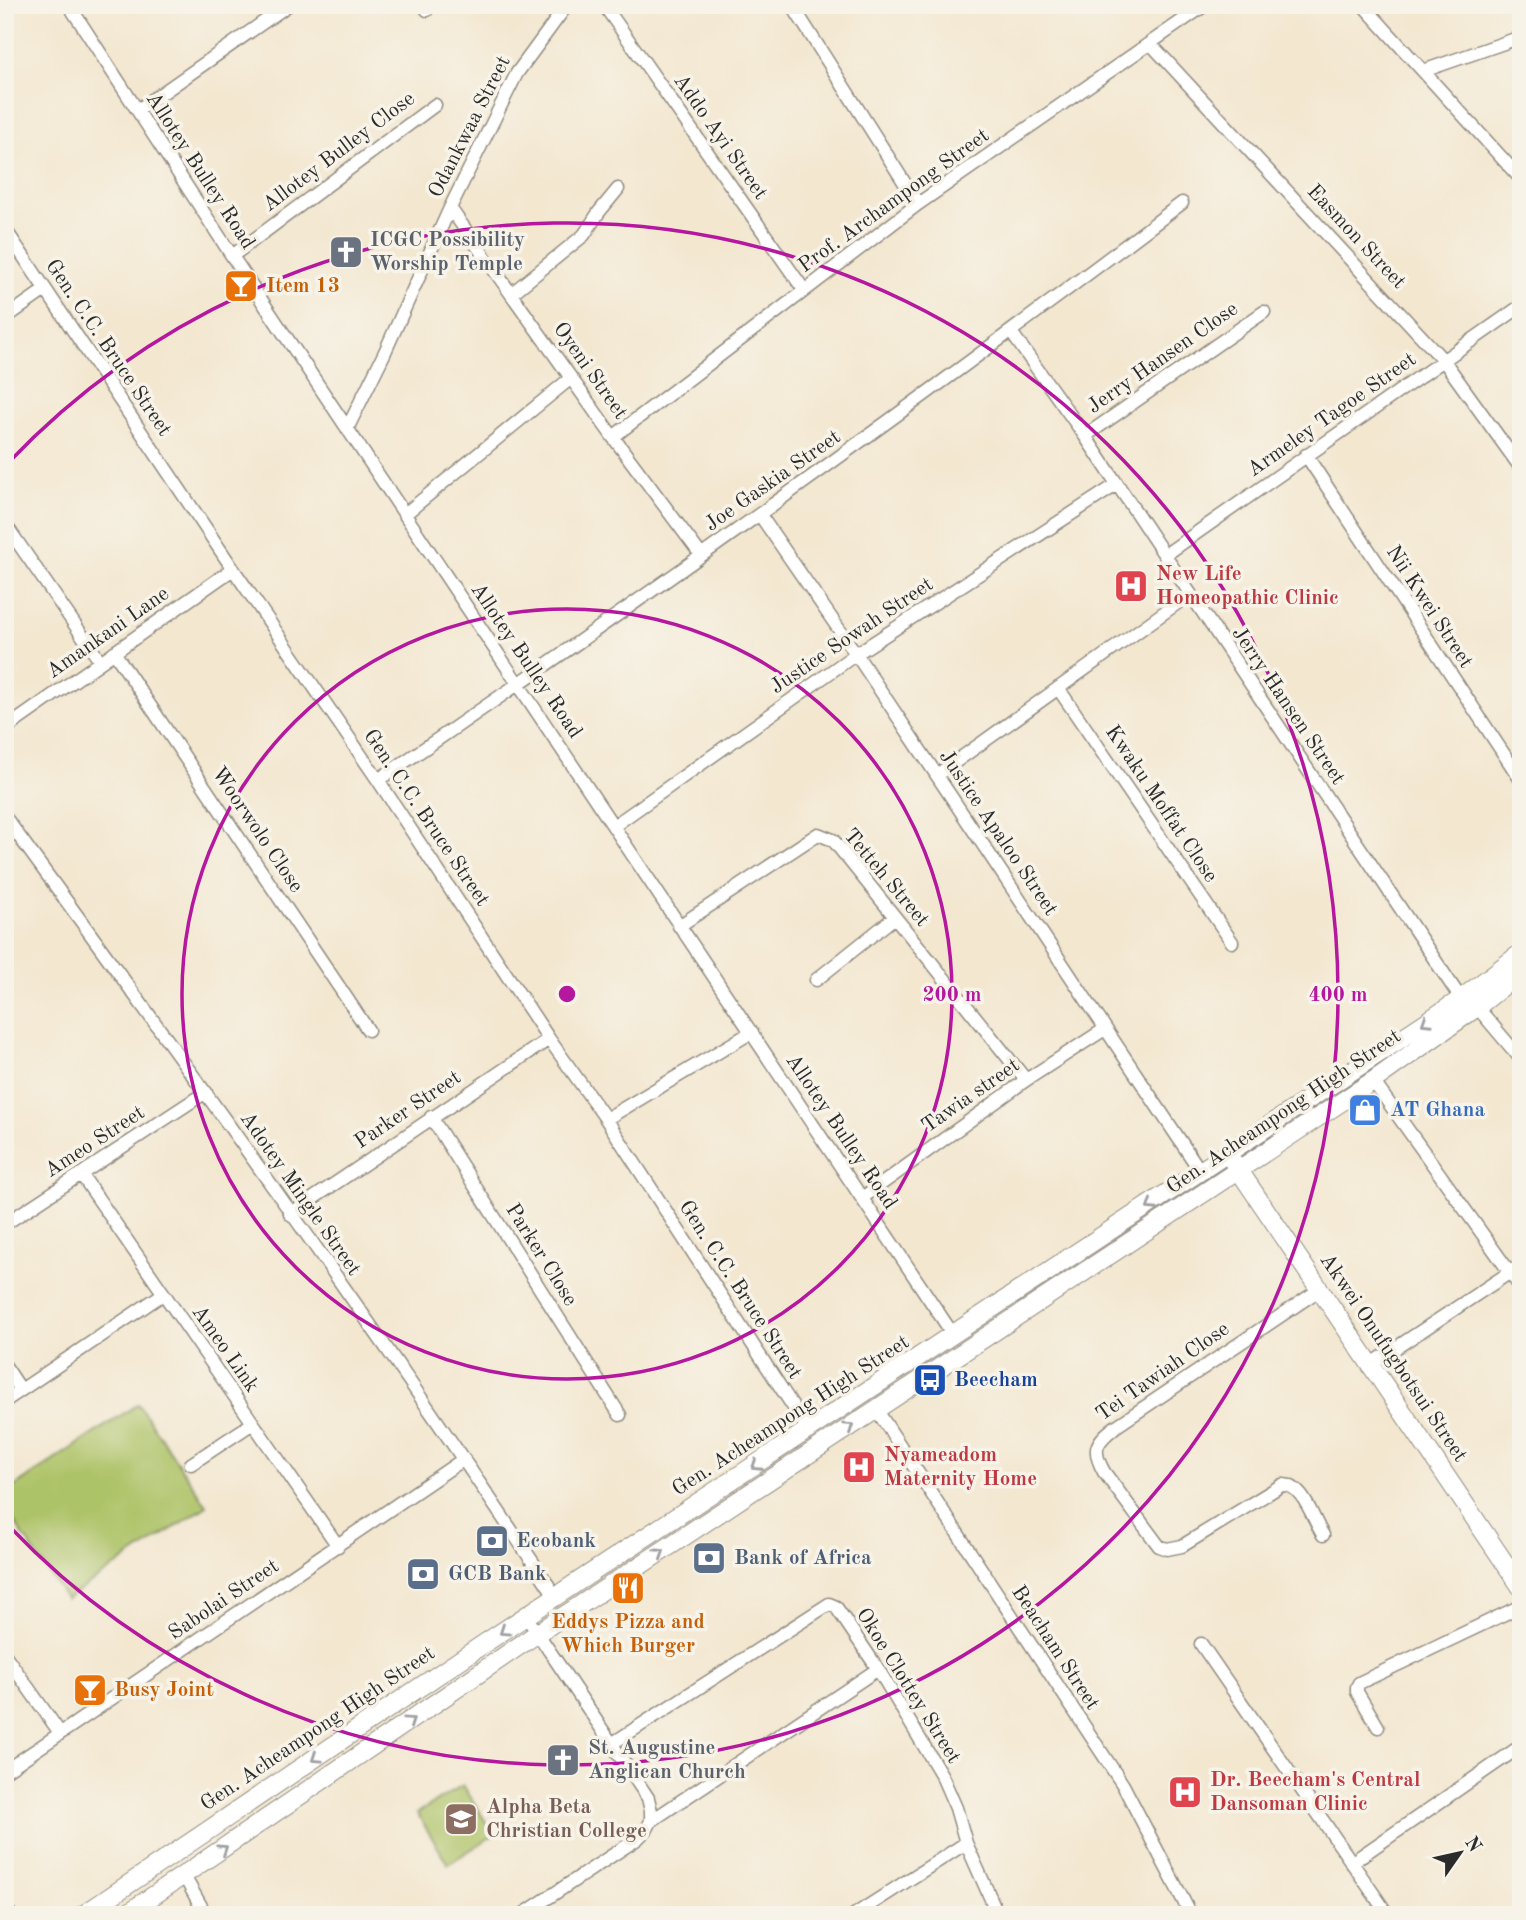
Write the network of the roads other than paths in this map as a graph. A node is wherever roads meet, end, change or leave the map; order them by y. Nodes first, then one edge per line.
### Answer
1 (69, 5) edge
2 (288, 5) edge
3 (567, 5) edge
4 (604, 5) edge
5 (792, 5) edge
6 (1205, 5) edge
7 (1363, 5) edge
8 (1521, 37) edge
9 (1150, 43) junction
10 (1423, 71) junction
11 (435, 105) dead end
12 (138, 110) junction
13 (1521, 179) edge
14 (618, 189) dead end
15 (1182, 203) dead end
16 (918, 204) junction
17 (450, 208) junction
18 (5, 229) edge
19 (232, 256) junction
20 (46, 290) junction
21 (804, 290) junction
22 (511, 294) junction
23 (1521, 306) edge
24 (1264, 312) dead end
25 (5, 318) edge
26 (1011, 332) junction
27 (1444, 361) junction
28 (571, 378) junction
29 (348, 427) junction
30 (1085, 436) junction
31 (613, 437) junction
32 (1306, 455) junction
33 (1521, 468) edge
34 (1116, 485) junction
35 (405, 514) junction
36 (760, 516) junction
37 (5, 524) edge
38 (701, 555) junction
39 (1165, 555) junction
40 (233, 569) junction
41 (1190, 594) junction
42 (114, 652) junction
43 (856, 654) junction
44 (100, 661) junction
45 (518, 685) junction
46 (1058, 688) junction
47 (5, 729) edge
48 (937, 775) junction
49 (378, 780) junction
50 (1521, 780) edge
51 (5, 817) edge
52 (615, 825) junction
53 (895, 917) junction
54 (679, 926) junction
55 (1232, 942) dead end
56 (1521, 953) edge
57 (1521, 972) edge
58 (816, 980) dead end
59 (1469, 1003) junction
60 (1105, 1029) junction
61 (368, 1030) dead end
62 (752, 1032) junction
63 (549, 1039) junction
64 (1521, 1059) edge
65 (1026, 1080) junction
66 (1373, 1081) junction
67 (206, 1092) junction
68 (431, 1116) junction
69 (606, 1119) junction
70 (1228, 1155) junction
71 (1238, 1171) junction
72 (1201, 1172) junction
73 (81, 1174) junction
74 (862, 1198) junction
75 (290, 1214) junction
76 (5, 1224) edge
77 (1515, 1269) edge
78 (1521, 1288) edge
79 (1319, 1290) junction
80 (163, 1294) junction
81 (954, 1336) junction
82 (1370, 1365) junction
83 (5, 1366) edge
84 (22, 1390) junction
85 (5, 1401) edge
86 (876, 1409) junction
87 (620, 1415) dead end
88 (253, 1423) junction
89 (809, 1431) junction
90 (464, 1459) junction
91 (191, 1464) dead end
92 (1323, 1535) dead end
93 (338, 1546) junction
94 (1521, 1587) edge
95 (556, 1597) junction
96 (1521, 1606) edge
97 (526, 1616) junction
98 (538, 1633) junction
99 (1201, 1644) dead end
100 (5, 1655) edge
101 (878, 1669) junction
102 (1378, 1727) dead end
103 (60, 1733) junction
104 (613, 1743) junction
105 (1521, 1746) edge
106 (5, 1771) edge
107 (651, 1821) junction
108 (966, 1843) junction
109 (1351, 1863) junction
110 (184, 1876) junction
111 (5, 1908) edge
112 (10, 1915) edge
113 (83, 1915) edge
114 (125, 1915) edge
115 (206, 1915) edge
116 (522, 1915) edge
117 (854, 1915) edge
118 (998, 1915) edge
119 (1191, 1915) edge
120 (1388, 1915) edge

1 - 12 street, Allotey Bulley Road
2 - 12 street
3 - 17 street, Odankwaa Street
4 - 21 street, Addo Ayi Street
5 - 16 street
6 - 9 street, Prof. Archampong Street
7 - 10 street
8 - 10 street
9 - 16 street, Prof. Archampong Street
9 - 27 street, Easmon Street
10 - 13 street
11 - 19 street, Allotey Bulley Close
12 - 19 street, Allotey Bulley Road
14 - 22 street
15 - 26 street, Joe Gaskia Street
16 - 21 street, Prof. Archampong Street
17 - 22 street, Oyeni Street
17 - 29 street, Odankwaa Street
18 - 20 street, Gen. C.C. Bruce Street
19 - 29 street, Allotey Bulley Road
20 - 25 street
20 - 40 street, Gen. C.C. Bruce Street
21 - 31 street, Prof. Archampong Street
22 - 28 street, Oyeni Street
23 - 27 street, Armeley Tagoe Street
24 - 30 street, Jerry Hansen Close
26 - 30 street, Jerry Hansen Street
26 - 36 street, Joe Gaskia Street
27 - 32 street, Armeley Tagoe Street
27 - 33 street, Easmon Street
28 - 31 street, Oyeni Street
28 - 35 street
29 - 35 street, Allotey Bulley Road
30 - 34 street, Jerry Hansen Street
31 - 38 street, Oyeni Street
32 - 39 street, Armeley Tagoe Street
32 - 50 street, Nii Kwei Street
34 - 39 street, Jerry Hansen Street
34 - 43 street, Justice Sowah Street
35 - 45 street, Allotey Bulley Road
36 - 38 street, Joe Gaskia Street
36 - 43 street, Justice Apaloo Street
37 - 44 street
38 - 45 street, Joe Gaskia Street
39 - 41 street, Jerry Hansen Street
40 - 42 street, Amankani Lane
40 - 49 street, Gen. C.C. Bruce Street
41 - 46 street
41 - 59 street, Jerry Hansen Street
42 - 44 street, Amankani Lane
42 - 61 street, Woorwolo Close
43 - 48 street, Justice Apaloo Street
43 - 52 street, Justice Sowah Street
44 - 47 street, Amankani Lane
45 - 49 street, Joe Gaskia Street
45 - 52 street, Allotey Bulley Road
46 - 48 street
46 - 55 street, Kwaku Moffat Close
48 - 60 street, Justice Apaloo Street
49 - 63 street, Gen. C.C. Bruce Street
51 - 67 street, Adotey Mingle Street
52 - 54 street, Allotey Bulley Road
53 - 54 street, Tetteh Street
53 - 58 street
53 - 65 street, Tetteh Street
54 - 62 street, Allotey Bulley Road
56 - 59 main road, Gen. Acheampong High Street
57 - 59 main road, Gen. Acheampong High Street
59 - 64 street, Jerry Hansen Street
59 - 66 main road, Gen. Acheampong High Street
59 -> 70 main road, Gen. Acheampong High Street
60 - 65 street, Tawia street
60 - 72 street, Justice Apaloo Street
62 - 69 street
62 - 74 street, Allotey Bulley Road
63 - 68 street, Parker Street
63 - 69 street, Gen. C.C. Bruce Street
65 - 74 street, Tawia street
66 - 71 main road, Gen. Acheampong High Street
66 - 77 street
67 - 73 street, Ameo Street
67 - 75 street, Adotey Mingle Street
68 - 75 street, Parker Street
68 - 87 street, Parker Close
69 - 89 street, Gen. C.C. Bruce Street
70 - 71 main road, Akwei Onufugbotsui Street
70 - 72 main road, Gen. Acheampong High Street
71 - 79 main road, Akwei Onufugbotsui Street
71 - 86 main road, Gen. Acheampong High Street
72 -> 81 main road, Gen. Acheampong High Street
73 - 76 street, Ameo Street
73 - 80 street, Ameo Link
74 - 81 street, Allotey Bulley Road
75 - 90 street, Adotey Mingle Street
77 - 78 street
77 - 82 street
79 - 82 main road, Akwei Onufugbotsui Street
79 - 92 street, Tei Tawiah Close
80 - 84 street
80 - 88 street, Ameo Link
81 - 89 main road, Gen. Acheampong High Street
82 - 94 main road, Akwei Onufugbotsui Street
83 - 84 street
84 - 85 street
98 -> 86 main road, Gen. Acheampong High Street
86 - 119 street, Beacham Street
88 - 91 street
88 - 93 street, Ameo Link
89 -> 95 main road, Gen. Acheampong High Street
90 - 93 street, Sabolai Street
90 - 95 street, Adotey Mingle Street
93 - 103 street, Sabolai Street
95 - 97 main road, Gen. Acheampong High Street
96 - 102 street
97 - 98 street
97 -> 113 main road, Gen. Acheampong High Street
98 - 104 street
110 -> 98 main road, Gen. Acheampong High Street
99 - 109 street
100 - 103 street
101 - 104 street, Okoe Clottey Street
101 - 107 street
101 - 108 street, Okoe Clottey Street
103 - 106 street, Sabolai Street
104 - 107 street
105 - 109 street
107 - 116 street
108 - 117 street
108 - 118 street, Okoe Clottey Street
109 - 120 street
110 - 114 main road, Gen. Acheampong High Street
110 - 115 street
111 - 112 street

